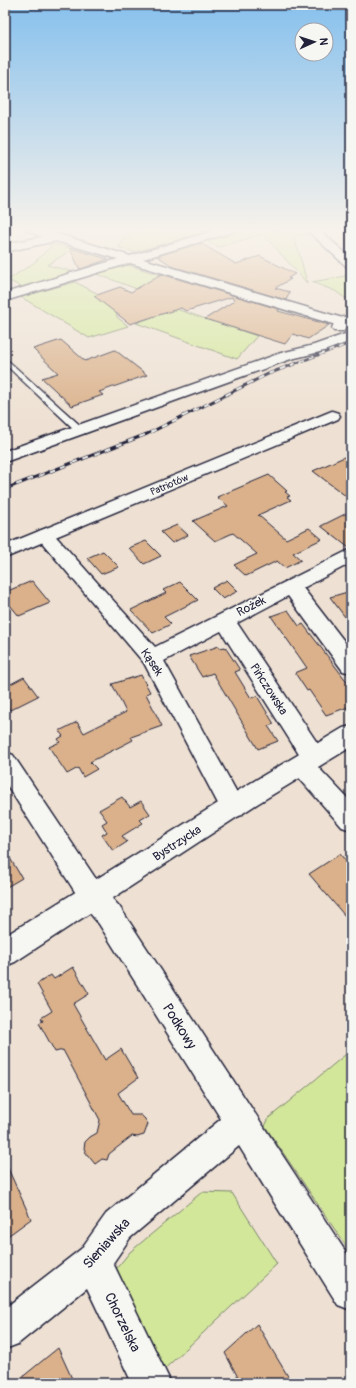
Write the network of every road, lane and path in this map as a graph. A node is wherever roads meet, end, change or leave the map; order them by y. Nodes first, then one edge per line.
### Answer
1 (242, 295) edge
2 (346, 328) edge
3 (5, 360) edge
4 (332, 416) dead end
5 (80, 430) junction
6 (5, 457) edge
7 (45, 535) junction
8 (5, 552) edge
9 (351, 556) edge
10 (291, 586) junction
11 (224, 620) junction
12 (152, 658) junction
13 (351, 665) edge
14 (351, 736) edge
15 (308, 761) junction
16 (5, 762) edge
17 (233, 807) junction
18 (351, 819) edge
19 (93, 897) junction
20 (5, 952) edge
21 (241, 1123) junction
22 (93, 1261) junction
23 (351, 1292) edge
24 (5, 1331) edge
25 (152, 1383) edge

1 - 2 street
2 - 5 street
3 - 5 lane
4 - 7 street, Patriotów
5 - 6 street
7 - 8 street, Patriotów
7 - 12 street, Kąsek
9 - 10 street, Rożek
10 - 11 street, Rożek
10 - 13 street
11 - 12 street, Rożek
11 - 15 street, Pińczowska
12 - 17 street, Kąsek
14 - 15 street, Bystrzycka
15 - 17 street, Bystrzycka
15 - 18 street, Pińczowska
16 - 19 street, Podkowy
17 - 19 street, Bystrzycka
19 - 20 street, Bystrzycka
19 - 21 street, Podkowy
21 - 22 street, Sieniawska
21 - 23 street, Podkowy
22 - 24 street, Sieniawska
22 - 25 street, Chorzelska

